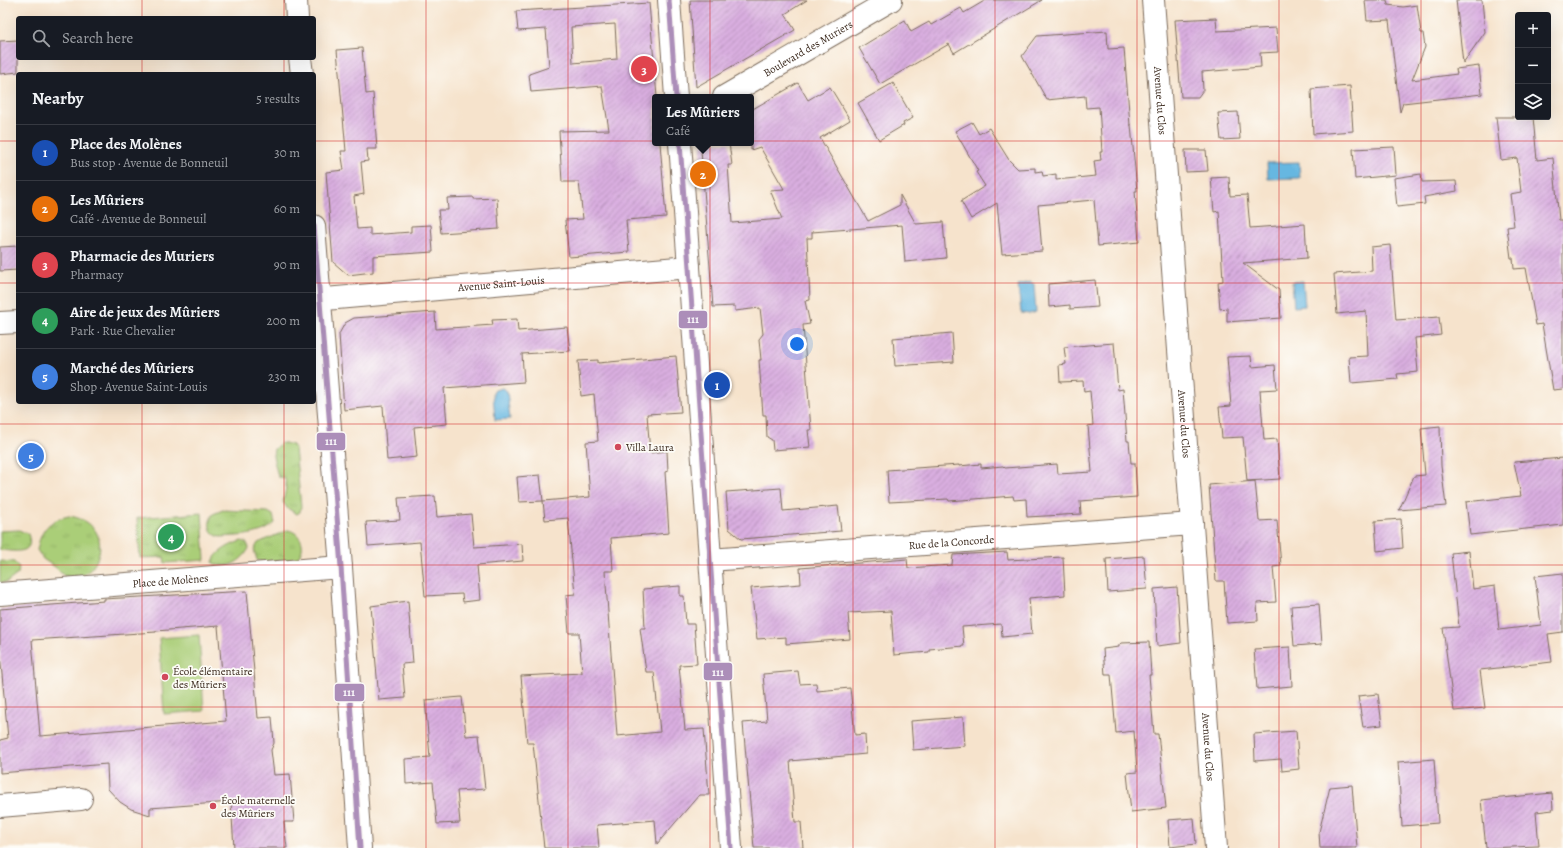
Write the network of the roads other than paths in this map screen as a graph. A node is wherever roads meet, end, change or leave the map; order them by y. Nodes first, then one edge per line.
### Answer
1 (296, 0) edge
2 (669, 0) edge
3 (892, 0) edge
4 (1153, 0) edge
5 (297, 16) edge
6 (300, 60) edge
7 (302, 72) edge
8 (676, 94) edge
9 (729, 94) edge
10 (680, 146) edge
11 (689, 267) junction
12 (316, 275) edge
13 (317, 300) edge
14 (16, 322) edge
15 (0, 323) edge
16 (1192, 524) junction
17 (710, 560) junction
18 (341, 567) junction
19 (0, 594) edge
20 (81, 799) dead end
21 (0, 806) edge
22 (360, 848) edge
23 (731, 848) edge
24 (1216, 848) edge

1 - 5 street
2 - 8 street
3 - 9 street, Boulevard des Muriers
4 - 16 street, Avenue du Clos
6 - 7 street
10 - 11 street
11 - 13 street, Avenue Saint-Louis
11 - 17 street
12 - 13 street
13 - 18 street
14 - 15 street
16 - 17 street, Rue de la Concorde
16 - 24 street, Avenue du Clos
17 - 23 street
18 - 19 street, Place de Molènes
18 - 22 street
20 - 21 street

